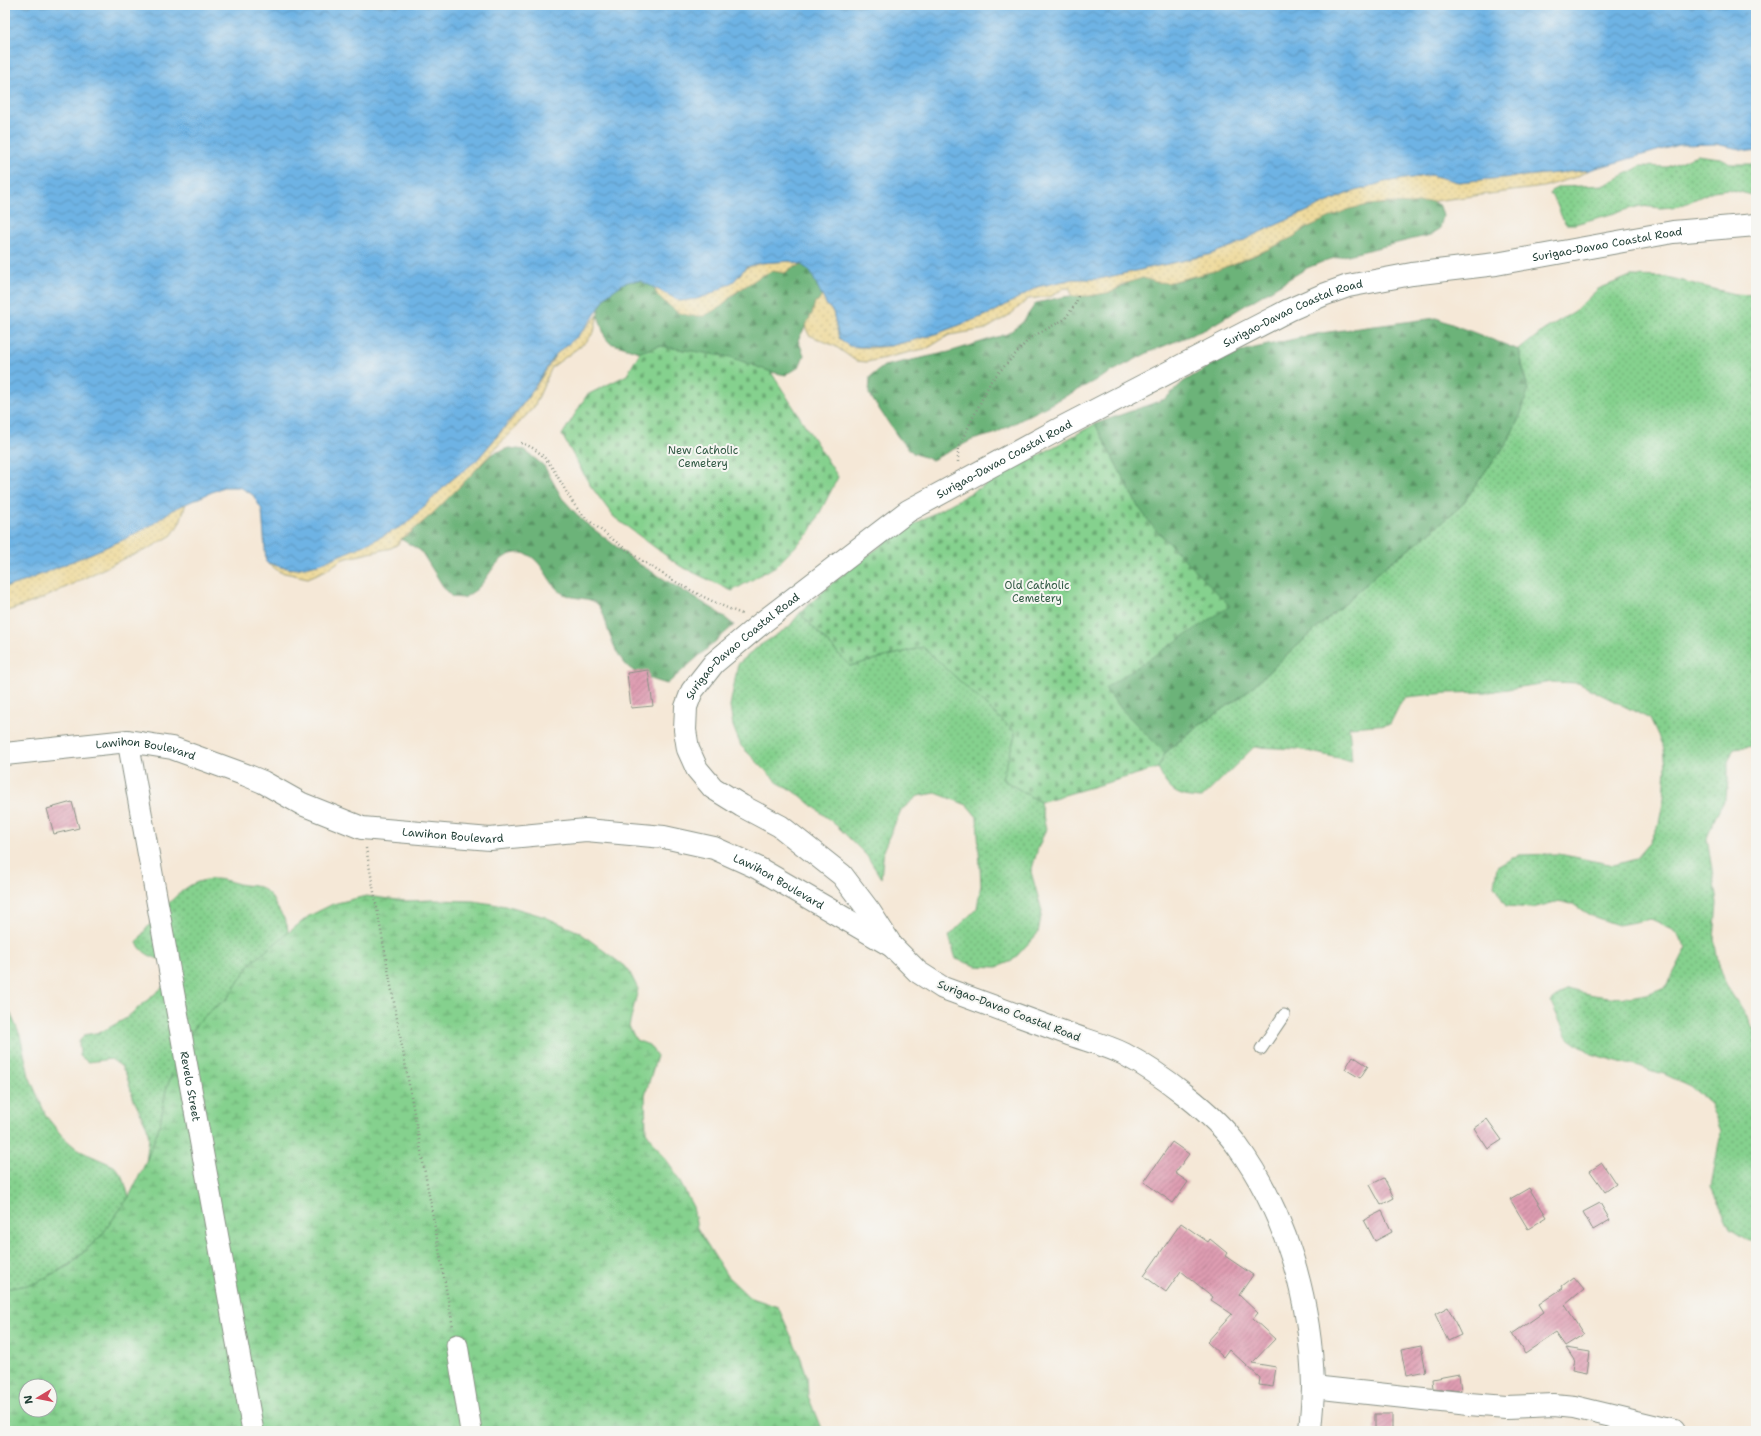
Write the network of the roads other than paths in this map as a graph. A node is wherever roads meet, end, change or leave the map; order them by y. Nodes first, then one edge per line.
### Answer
1 (1756, 225) edge
2 (128, 741) junction
3 (5, 754) edge
4 (892, 946) junction
5 (1284, 1015) dead end
6 (1261, 1049) dead end
7 (457, 1345) road end
8 (1313, 1387) junction
9 (253, 1431) edge
10 (471, 1431) edge
11 (1310, 1431) edge
12 (1674, 1431) edge

1 - 4 main road, Surigao-Davao Coastal Road
2 - 3 main road, Lawihon Boulevard
2 - 4 main road, Lawihon Boulevard
2 - 9 street, Revelo Street
4 - 8 main road, Surigao-Davao Coastal Road
5 - 6 lane
7 - 10 street
8 - 11 main road, Surigao-Davao Coastal Road
8 - 12 main road

